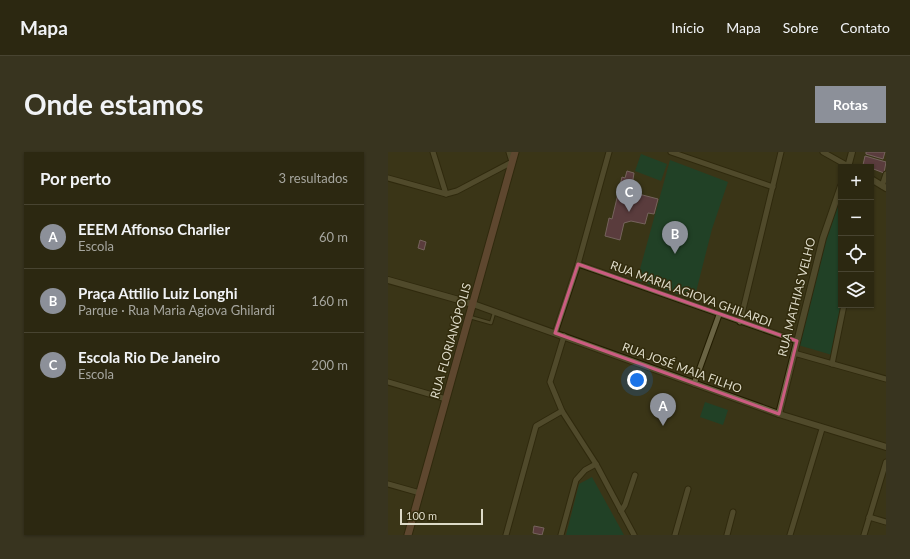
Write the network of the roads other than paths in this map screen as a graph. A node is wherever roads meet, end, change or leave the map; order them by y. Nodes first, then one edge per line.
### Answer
1 (433, 152) edge
2 (508, 152) edge
3 (515, 152) edge
4 (610, 152) edge
5 (671, 152) edge
6 (781, 152) edge
7 (823, 152) edge
8 (852, 152) edge
9 (512, 162) junction
10 (843, 164) edge
11 (849, 164) edge
12 (886, 174) edge
13 (388, 178) edge
14 (874, 181) edge
15 (773, 187) junction
16 (884, 187) edge
17 (446, 194) junction
18 (838, 195) edge
19 (578, 264) junction
20 (388, 280) edge
21 (473, 304) junction
22 (843, 308) edge
23 (494, 312) junction
24 (719, 315) junction
25 (469, 316) junction
26 (740, 322) junction
27 (555, 332) junction
28 (564, 336) junction
29 (796, 341) junction
30 (794, 353) junction
31 (832, 364) junction
32 (886, 378) edge
33 (388, 382) edge
34 (694, 384) junction
35 (446, 399) junction
36 (562, 411) junction
37 (779, 414) junction
38 (822, 429) junction
39 (886, 447) edge
40 (886, 462) edge
41 (596, 464) junction
42 (636, 475) dead end
43 (388, 484) edge
44 (688, 489) dead end
45 (420, 493) junction
46 (621, 511) junction
47 (733, 512) dead end
48 (869, 517) junction
49 (886, 522) edge
50 (408, 535) edge
51 (506, 535) edge
52 (561, 535) edge
53 (634, 535) edge
54 (674, 535) edge
55 (727, 535) edge
56 (790, 535) edge
57 (864, 535) edge

1 - 17 street
2 - 9 street
3 - 9 main road, RUA FLORIANÓPOLIS
4 - 19 street
5 - 15 street
6 - 15 street
7 - 10 street
8 - 11 street
9 - 17 street
9 - 21 main road, RUA FLORIANÓPOLIS
12 - 16 street
13 - 17 street
14 - 16 street
15 - 26 street
18 - 29 street, RUA MATHIAS VELHO
19 - 24 street, RUA MARIA AGIOVA GHILARDI
19 - 27 street
20 - 21 street, RUA JOSÉ MAIA FILHO
21 - 23 street, RUA JOSÉ MAIA FILHO
21 - 25 main road, RUA FLORIANÓPOLIS
22 - 31 street
23 - 25 lane
23 - 27 street, RUA JOSÉ MAIA FILHO
24 - 26 street, RUA MARIA AGIOVA GHILARDI
24 - 34 street
25 - 35 main road, RUA FLORIANÓPOLIS
26 - 29 street, RUA MARIA AGIOVA GHILARDI
27 - 28 street, RUA JOSÉ MAIA FILHO
28 - 34 street, RUA JOSÉ MAIA FILHO
28 - 36 street
29 - 30 street, RUA MATHIAS VELHO
30 - 31 street
30 - 37 street, RUA MATHIAS VELHO
31 - 32 street
33 - 35 street
34 - 37 street, RUA JOSÉ MAIA FILHO
35 - 45 main road, RUA FLORIANÓPOLIS
36 - 41 street
36 - 51 street
37 - 38 street, RUA JOSÉ MAIA FILHO
38 - 39 street, RUA JOSÉ MAIA FILHO
38 - 56 street
40 - 48 street
41 - 46 street
41 - 52 street
42 - 46 street
43 - 45 street
44 - 54 street
45 - 50 main road, RUA FLORIANÓPOLIS
46 - 53 street
47 - 55 street
48 - 49 street
48 - 57 street

